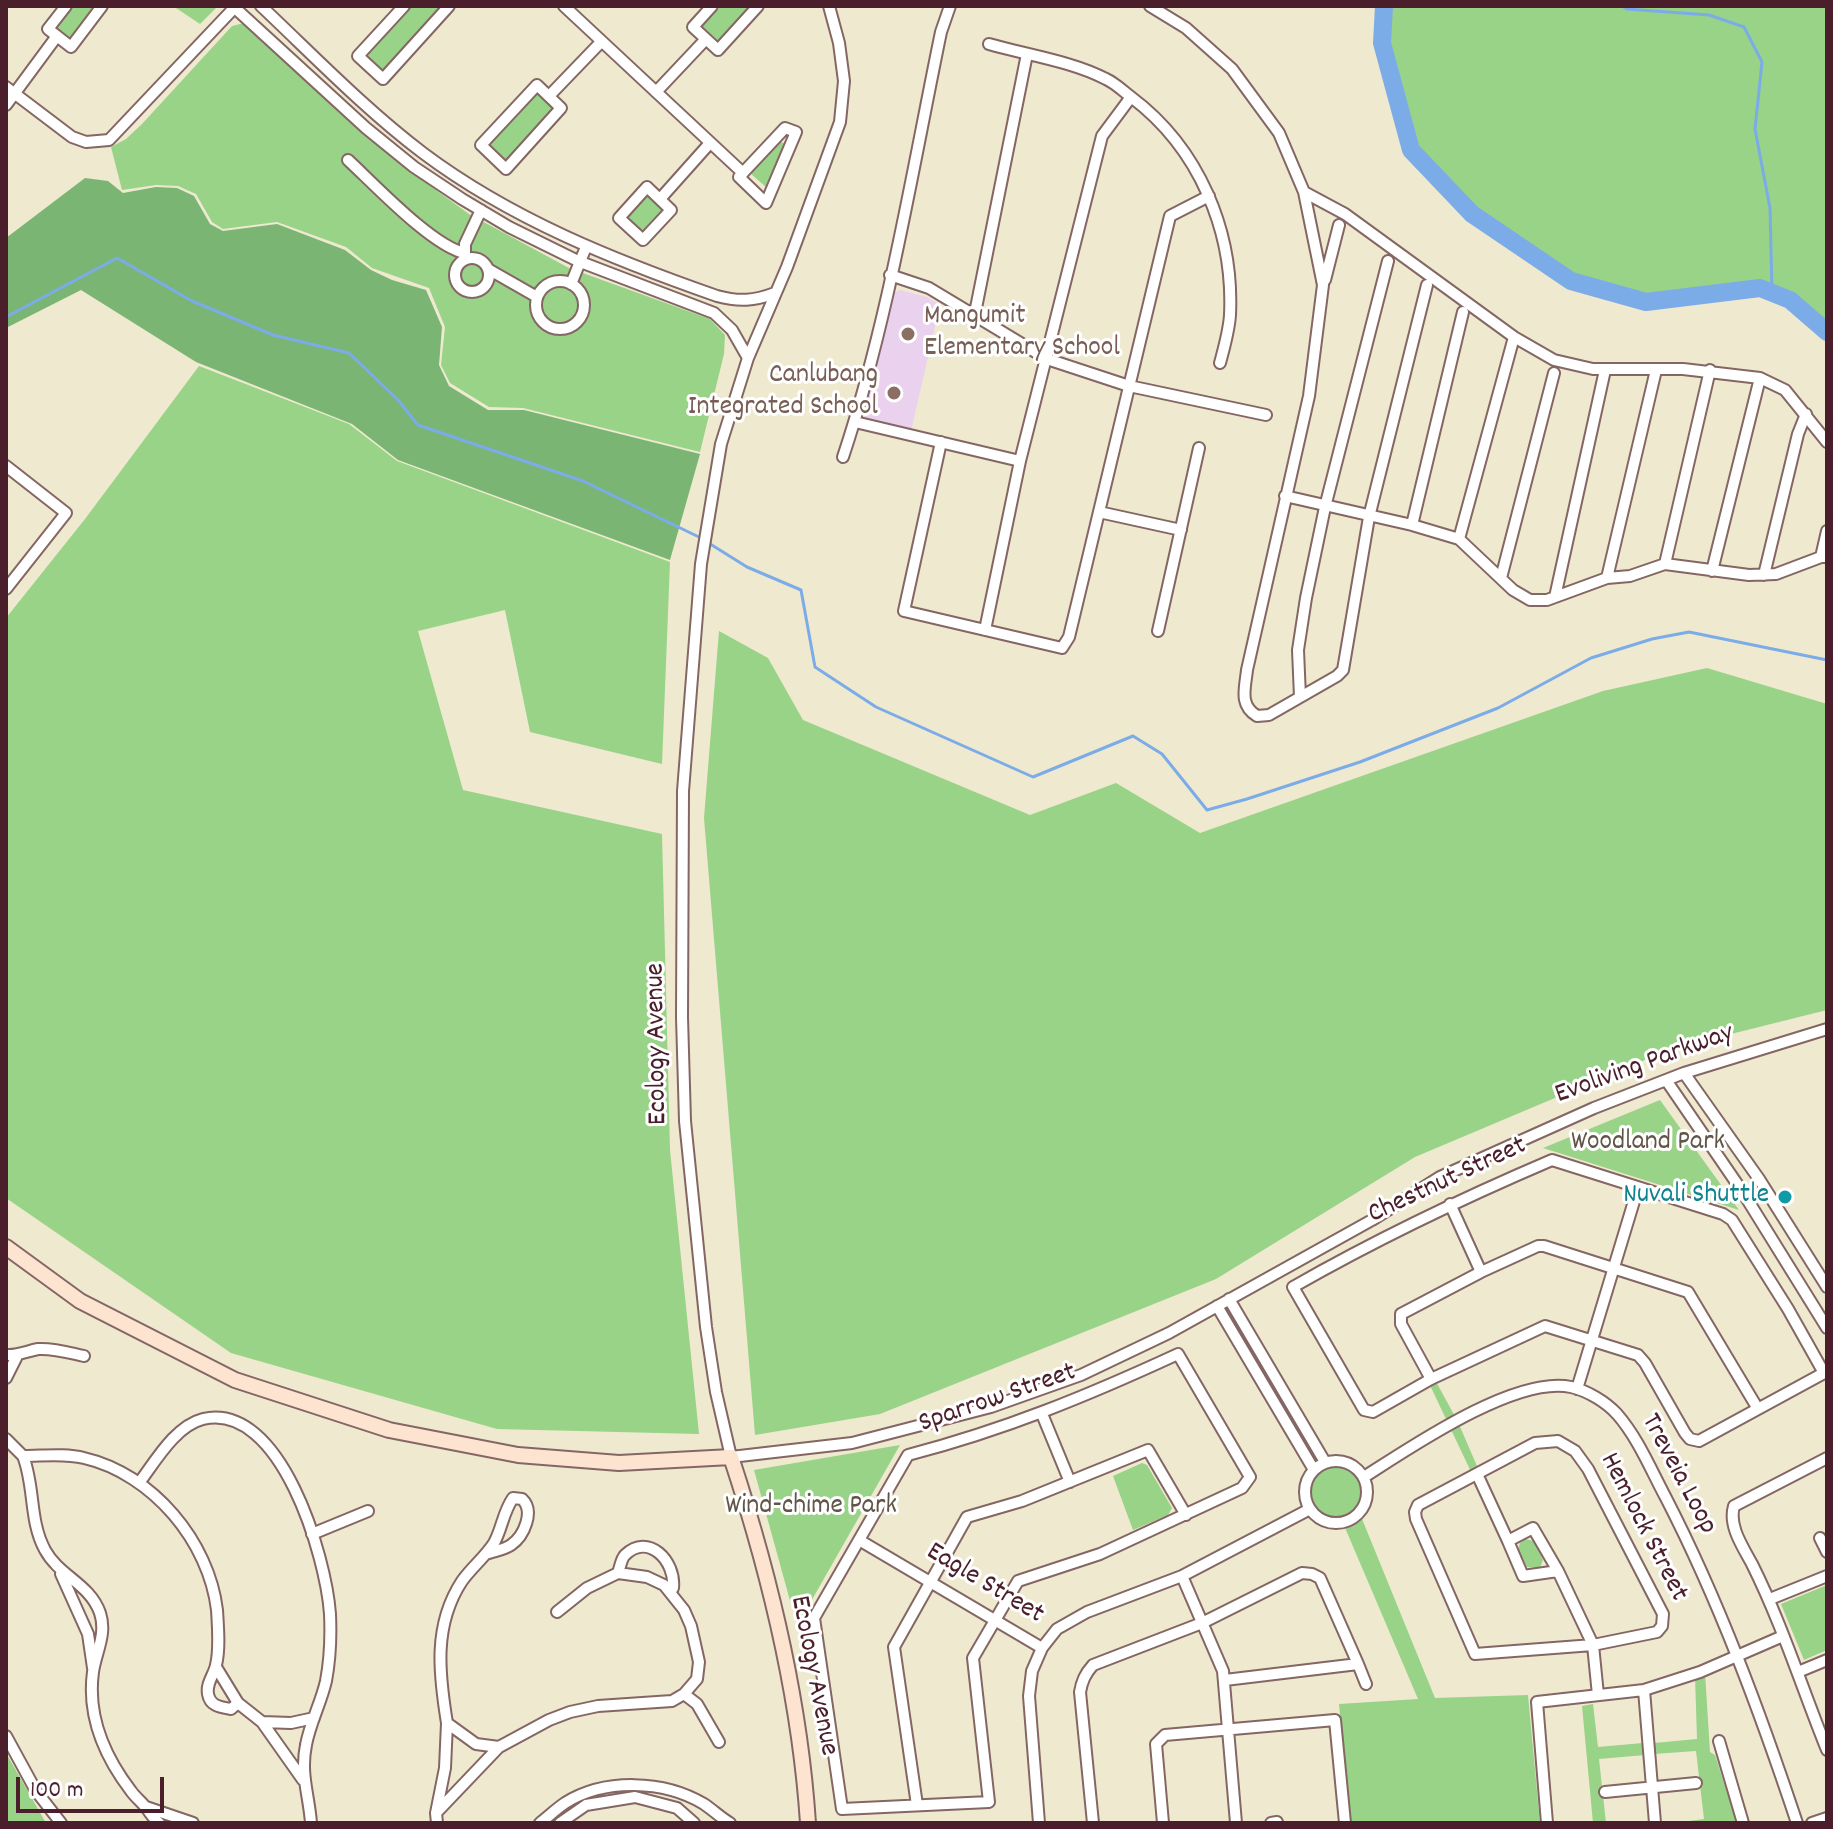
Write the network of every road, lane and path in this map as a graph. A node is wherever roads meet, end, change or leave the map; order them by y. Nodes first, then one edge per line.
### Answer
1 (66, 6) edge
2 (102, 6) edge
3 (261, 6) edge
4 (404, 6) edge
5 (449, 6) edge
6 (564, 6) edge
7 (712, 6) edge
8 (758, 6) edge
9 (828, 6) edge
10 (950, 6) edge
11 (1150, 6) edge
12 (236, 7) edge
13 (57, 36) junction
14 (706, 39) junction
15 (601, 42) junction
16 (989, 44) dead end
17 (1027, 54) junction
18 (10, 90) edge
19 (656, 92) junction
20 (549, 96) junction
21 (1131, 97) junction
22 (6, 105) edge
23 (710, 143) junction
24 (348, 160) dead end
25 (743, 173) junction
26 (1304, 192) junction
27 (1209, 196) junction
28 (660, 199) junction
29 (481, 210) junction
30 (1339, 225) dead end
31 (586, 247) junction
32 (465, 256) junction
33 (578, 261) junction
34 (1388, 261) dead end
35 (488, 269) junction
36 (648, 271) junction
37 (890, 275) junction
38 (571, 284) junction
39 (642, 285) junction
40 (1323, 285) junction
41 (1427, 285) dead end
42 (690, 286) junction
43 (775, 293) junction
44 (537, 297) junction
45 (686, 302) junction
46 (1463, 312) dead end
47 (975, 313) junction
48 (1514, 337) junction
49 (748, 358) junction
50 (1047, 359) junction
51 (1220, 363) dead end
52 (1605, 370) junction
53 (1656, 370) junction
54 (1710, 370) junction
55 (1554, 373) dead end
56 (1760, 378) junction
57 (1129, 386) junction
58 (1806, 414) junction
59 (1266, 415) dead end
60 (855, 422) junction
61 (941, 442) junction
62 (1827, 442) edge
63 (1199, 448) dead end
64 (843, 457) dead end
65 (1020, 461) junction
66 (6, 466) edge
67 (1285, 496) junction
68 (1325, 507) junction
69 (1099, 512) junction
70 (1369, 517) junction
71 (1412, 525) junction
72 (1181, 530) junction
73 (1827, 531) edge
74 (1459, 539) junction
75 (1824, 557) edge
76 (1665, 564) junction
77 (1712, 571) junction
78 (1764, 575) junction
79 (1501, 578) junction
80 (1607, 578) junction
81 (6, 589) edge
82 (1555, 597) junction
83 (985, 630) junction
84 (1158, 631) dead end
85 (1300, 697) junction
86 (1827, 1029) edge
87 (1684, 1073) junction
88 (1666, 1080) junction
89 (1638, 1188) junction
90 (1450, 1204) junction
91 (6, 1247) edge
92 (1614, 1268) junction
93 (1481, 1272) junction
94 (1827, 1287) edge
95 (1229, 1299) junction
96 (1217, 1306) junction
97 (1827, 1328) edge
98 (1592, 1341) junction
99 (11, 1356) edge
100 (84, 1356) dead end
101 (6, 1378) edge
102 (1431, 1379) junction
103 (1577, 1389) junction
104 (1284, 1393) junction
105 (1273, 1401) junction
106 (1758, 1409) junction
107 (1042, 1414) junction
108 (6, 1439) edge
109 (23, 1456) junction
110 (731, 1457) junction
111 (1827, 1458) edge
112 (1325, 1462) junction
113 (1314, 1470) junction
114 (1477, 1474) junction
115 (1364, 1477) junction
116 (1070, 1482) junction
117 (139, 1483) junction
118 (1310, 1509) junction
119 (368, 1511) dead end
120 (1186, 1515) junction
121 (312, 1534) junction
122 (1820, 1538) dead end
123 (859, 1540) junction
124 (1508, 1541) junction
125 (1827, 1552) edge
126 (486, 1554) junction
127 (1558, 1571) junction
128 (60, 1572) junction
129 (618, 1573) junction
130 (1182, 1576) junction
131 (1827, 1576) edge
132 (931, 1581) junction
133 (670, 1590) junction
134 (1770, 1599) junction
135 (557, 1612) dead end
136 (995, 1620) junction
137 (1202, 1623) junction
138 (1783, 1636) junction
139 (1593, 1645) junction
140 (1042, 1648) junction
141 (1737, 1655) junction
142 (1827, 1660) edge
143 (1358, 1664) junction
144 (216, 1667) junction
145 (93, 1668) junction
146 (1798, 1672) junction
147 (1225, 1680) junction
148 (1366, 1684) dead end
149 (1644, 1690) junction
150 (684, 1694) junction
151 (1598, 1695) junction
152 (238, 1703) junction
153 (314, 1718) junction
154 (262, 1722) junction
155 (447, 1723) junction
156 (1229, 1729) junction
157 (6, 1736) edge
158 (1719, 1741) dead end
159 (719, 1742) dead end
160 (499, 1747) junction
161 (1827, 1750) edge
162 (303, 1780) junction
163 (1696, 1783) dead end
164 (1652, 1788) junction
165 (1605, 1792) dead end
166 (917, 1805) junction
167 (146, 1807) junction
168 (436, 1818) edge
169 (1827, 1818) edge
170 (1277, 1822) edge
171 (61, 1823) edge
172 (159, 1823) edge
173 (193, 1823) edge
174 (311, 1823) edge
175 (540, 1823) edge
176 (560, 1823) edge
177 (694, 1823) edge
178 (730, 1823) edge
179 (808, 1823) edge
180 (1039, 1823) edge
181 (1093, 1823) edge
182 (1163, 1823) edge
183 (1236, 1823) edge
184 (1271, 1823) edge
185 (1345, 1823) edge
186 (1547, 1823) edge
187 (1655, 1823) edge
188 (1743, 1823) edge
189 (1797, 1823) edge
190 (1812, 1823) edge

1 - 13 street
2 - 13 street
3 - 31 street
4 - 5 street
6 - 15 street
7 - 14 street
8 - 14 street
9 - 43 street, Ecology Avenue
10 - 37 street
11 - 26 street
12 - 18 street
12 - 29 street
13 - 18 street
14 - 19 street
15 - 19 street
15 - 20 street
16 - 17 street
17 - 21 street
17 - 47 street
18 - 22 street
19 - 23 street
20 - 20 street
21 - 27 street
21 - 50 street
23 - 25 street
23 - 28 street
24 - 32 street
25 - 25 street
26 - 40 street
26 - 48 street
27 - 51 street
27 - 57 street
28 - 28 street
29 - 32 street
29 - 33 street
30 - 40 street
31 - 33 street
31 - 36 street
32 - 35 street
32 - 35 street
33 - 38 street
33 - 39 street
34 - 68 street
35 - 44 street
36 - 39 street
36 - 42 street
37 - 47 street
37 - 60 street
38 - 44 street
38 - 44 street
39 - 45 street
40 - 67 street
41 - 70 street
42 - 43 street
42 - 45 street
43 - 49 street, Ecology Avenue
45 - 49 street
46 - 71 street
47 - 50 street
48 - 52 street
48 - 74 street
49 - 110 street, Ecology Avenue
50 - 57 street
50 - 65 street
52 - 53 street
52 - 82 street
53 - 54 street
53 - 80 street
54 - 56 street
54 - 76 street
55 - 79 street
56 - 58 street
56 - 77 street
57 - 59 street
57 - 69 street
58 - 62 street
58 - 78 street
60 - 61 street
60 - 64 street
61 - 65 street
61 - 83 street
63 - 72 street
65 - 83 street
66 - 81 street
67 - 68 street
67 - 85 street
68 - 70 street
68 - 85 street
69 - 72 street
69 - 83 street
70 - 71 street
70 - 85 street
71 - 74 street
72 - 84 street
73 - 75 street
74 - 79 street
75 - 78 street
76 - 77 street
76 - 80 street
77 - 78 street
79 - 82 street
80 - 82 street
86 - 87 street, Evoliving Parkway
87 - 88 street, Evoliving Parkway
87 - 94 street
88 - 95 street, Evoliving Parkway
88 - 97 street
89 - 90 street, Chestnut Street
89 - 92 street
89 - 106 street, Chestnut Street
90 - 93 street
90 - 102 street, Chestnut Street
91 - 110 street
92 - 93 street
92 - 98 street
92 - 106 street
93 - 102 street
95 - 96 street, Evoliving Parkway
95 - 104 street
96 - 105 street
96 - 110 street, Evoliving Parkway
98 - 102 street, Chestnut Street
98 - 103 street
98 - 106 street, Chestnut Street
99 - 100 street
99 - 101 street
103 - 115 street, Treveia Loop
103 - 141 street, Treveia Loop
104 - 105 street
104 - 112 street
105 - 113 street
107 - 116 street
107 - 120 street, Sparrow Street
107 - 123 street, Sparrow Street
108 - 109 street
109 - 117 street
109 - 128 street
110 - 179 street, Ecology Avenue
111 - 134 street
112 - 113 street
112 - 115 street
113 - 118 street
114 - 124 street
114 - 139 street, Hemlock Street
114 - 139 street, Hemlock Street
115 - 118 street
116 - 120 street
116 - 132 street
117 - 121 street
117 - 144 street
118 - 130 street
119 - 121 street
120 - 136 street, Sparrow Street
121 - 153 street
122 - 125 street
123 - 132 street, Eagle Street
123 - 166 street, Sparrow Street
124 - 127 street
124 - 127 street
126 - 126 street
126 - 155 street
127 - 139 street
128 - 145 street
128 - 145 street
129 - 133 street
129 - 133 street
129 - 135 street
130 - 137 street
130 - 140 street
131 - 134 street
132 - 136 street, Eagle Street
132 - 166 street
133 - 150 street
134 - 138 street
136 - 140 street, Eagle Street
136 - 166 street, Sparrow Street
137 - 143 street
137 - 147 street
137 - 181 street
138 - 141 street
138 - 146 street
139 - 151 street
140 - 180 street
141 - 149 street
141 - 189 street, Treveia Loop
142 - 146 street
143 - 147 street
143 - 148 street
144 - 152 street
144 - 152 street
145 - 167 street
146 - 161 street
147 - 156 street
149 - 151 street
149 - 164 street
150 - 159 street
150 - 160 street
151 - 186 street
152 - 154 street
153 - 154 street
153 - 162 street
154 - 162 street
155 - 160 street
155 - 168 street
156 - 182 street
156 - 183 street
156 - 185 street
157 - 171 street
158 - 188 street
160 - 168 street
162 - 174 street
163 - 164 street
164 - 165 street
164 - 187 street
167 - 172 street
167 - 173 street
169 - 190 street
170 - 184 street
175 - 178 street
176 - 177 street

